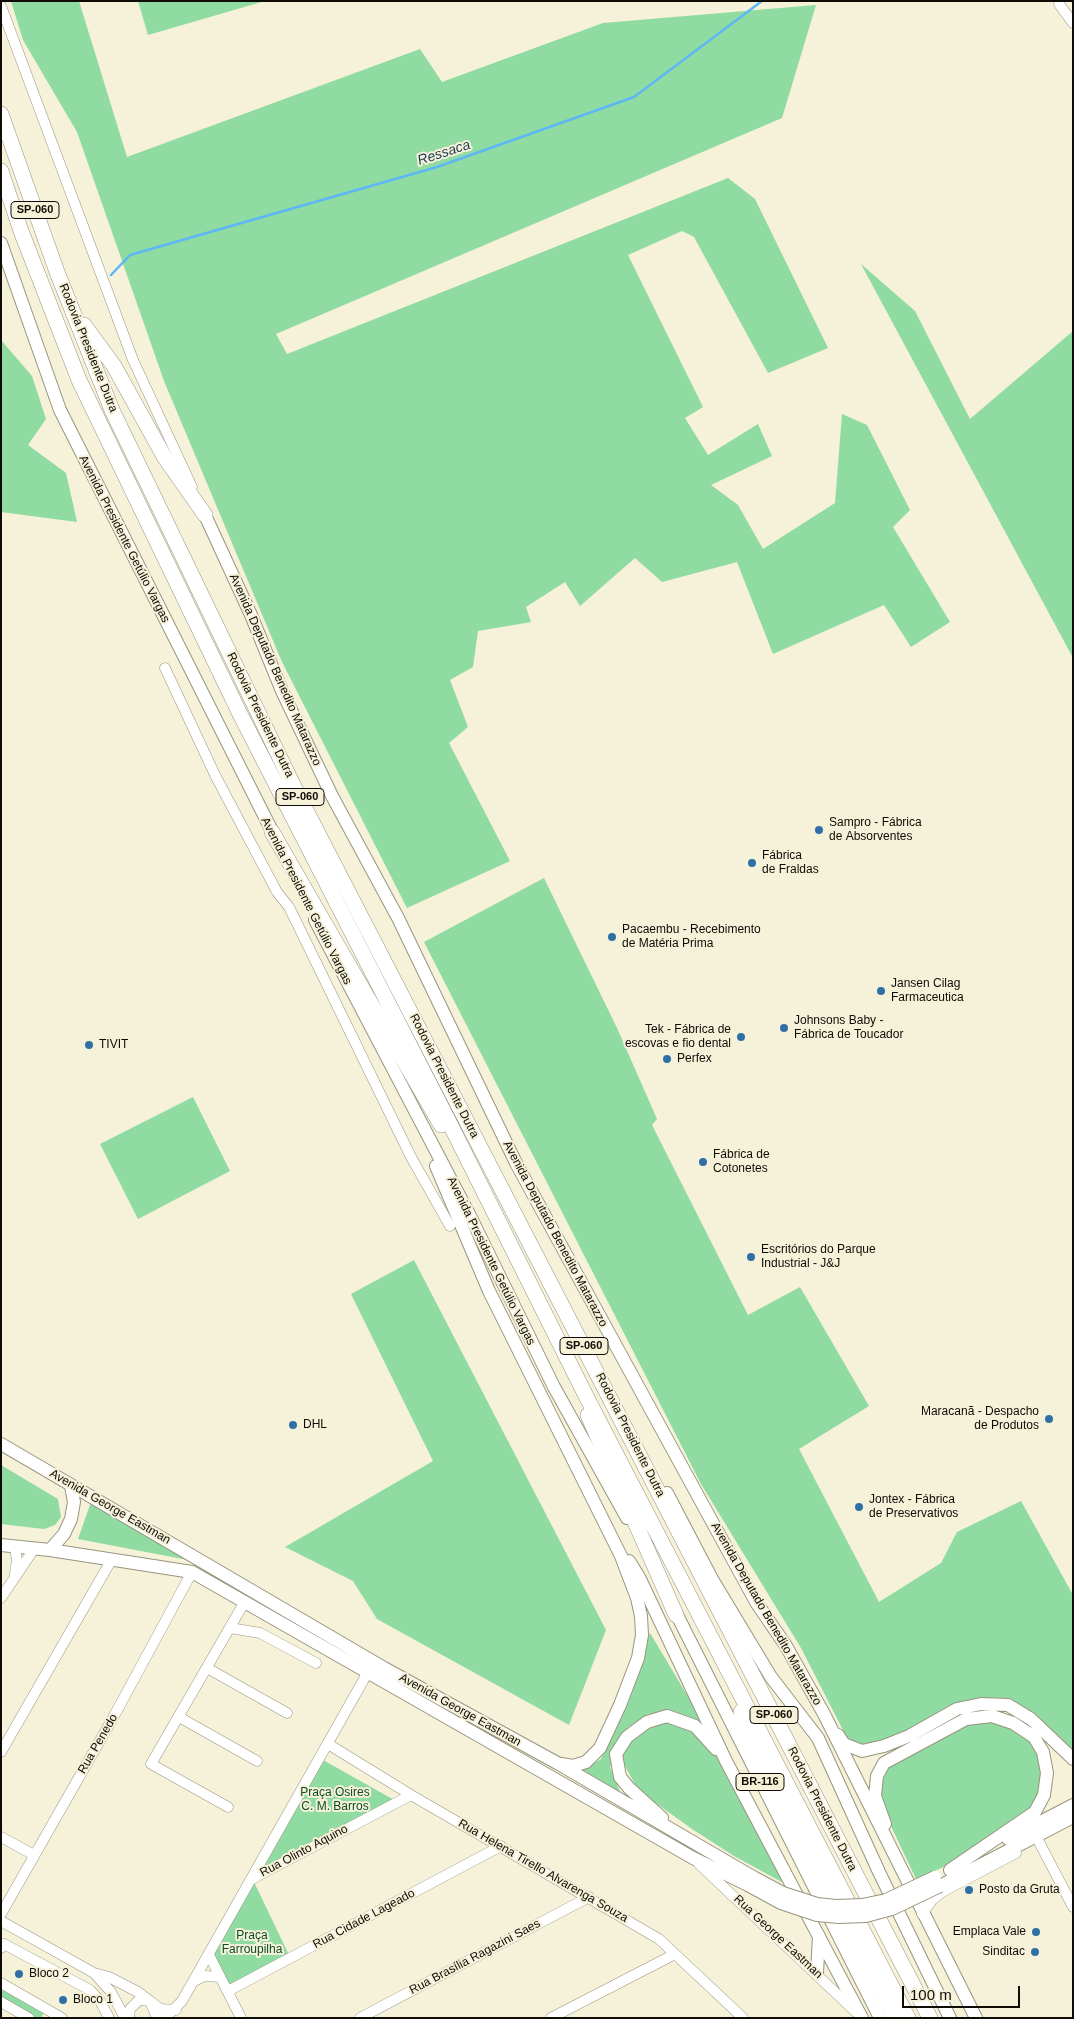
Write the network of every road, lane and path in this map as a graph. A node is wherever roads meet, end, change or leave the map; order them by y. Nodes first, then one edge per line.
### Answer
1 (1057, 3) edge
2 (1, 6) edge
3 (1073, 10) edge
4 (1073, 23) edge
5 (1, 114) edge
6 (1, 171) edge
7 (1, 243) edge
8 (70, 305) junction
9 (205, 515) junction
10 (165, 668) dead end
11 (272, 832) junction
12 (432, 1143) junction
13 (485, 1195) junction
14 (450, 1226) dead end
15 (569, 1362) junction
16 (618, 1412) junction
17 (1, 1444) edge
18 (72, 1486) junction
19 (596, 1507) junction
20 (1, 1545) edge
21 (15, 1548) junction
22 (34, 1549) junction
23 (50, 1550) junction
24 (112, 1559) junction
25 (192, 1572) junction
26 (15, 1576) junction
27 (1, 1598) edge
28 (244, 1603) junction
29 (676, 1615) junction
30 (230, 1628) junction
31 (316, 1664) dead end
32 (208, 1668) junction
33 (368, 1672) junction
34 (732, 1679) junction
35 (287, 1713) dead end
36 (824, 1714) junction
37 (179, 1716) junction
38 (328, 1744) junction
39 (1, 1752) edge
40 (1073, 1759) edge
41 (257, 1761) dead end
42 (726, 1761) junction
43 (559, 1764) junction
44 (411, 1795) junction
45 (1073, 1805) edge
46 (228, 1807) dead end
47 (1073, 1819) edge
48 (1, 1837) edge
49 (1038, 1840) junction
50 (501, 1846) junction
51 (697, 1853) junction
52 (34, 1855) junction
53 (950, 1870) junction
54 (251, 1879) junction
55 (937, 1882) junction
56 (589, 1897) junction
57 (914, 1898) junction
58 (1073, 1906) edge
59 (1, 1914) edge
60 (922, 1914) junction
61 (1, 1921) edge
62 (819, 1936) junction
63 (1, 1948) edge
64 (675, 1954) junction
65 (209, 1955) junction
66 (94, 1973) junction
67 (817, 1973) junction
68 (220, 1977) junction
69 (194, 1981) junction
70 (1, 1983) edge
71 (228, 1991) junction
72 (150, 2001) junction
73 (1, 2002) edge
74 (176, 2010) junction
75 (740, 2017) edge
76 (29, 2018) edge
77 (62, 2018) edge
78 (109, 2018) edge
79 (125, 2018) edge
80 (129, 2018) edge
81 (157, 2018) edge
82 (165, 2018) edge
83 (241, 2018) edge
84 (360, 2018) edge
85 (551, 2018) edge
86 (862, 2018) edge
87 (880, 2018) edge
88 (895, 2018) edge
89 (908, 2018) edge
90 (930, 2018) edge
91 (950, 2018) edge
92 (976, 2018) edge

1 - 3 street
1 - 4 street
2 - 9 street
5 - 8 highway, Rodovia Presidente Dutra / SP-060
6 - 13 highway, Rodovia Presidente Dutra / SP-060
7 - 11 main road, Avenida Presidente Getúlio Vargas
8 - 9 highway
8 - 16 highway, Rodovia Presidente Dutra / SP-060
9 - 36 main road, Avenida Deputado Benedito Matarazzo
10 - 14 street
11 - 12 main road, Avenida Presidente Getúlio Vargas
11 - 13 highway
12 - 19 main road
12 - 29 main road, Avenida Presidente Getúlio Vargas / BR-116
13 - 15 highway, Rodovia Presidente Dutra / SP-060
15 - 29 highway
15 - 34 highway, Rodovia Presidente Dutra / SP-060
16 - 90 highway, Rodovia Presidente Dutra / SP-060
16 - 91 main road, Rodovia Presidente Dutra
17 - 18 main road, Avenida George Eastman
18 - 23 main road
18 - 43 main road, Avenida George Eastman
19 - 42 main road
19 - 43 main road
20 - 21 main road, Avenida George Eastman
21 - 22 main road, Avenida George Eastman
21 - 26 street
22 - 23 main road, Avenida George Eastman
22 - 26 street
23 - 24 main road, Avenida George Eastman
24 - 25 main road, Avenida George Eastman
24 - 39 street
25 - 28 main road, Avenida George Eastman
25 - 52 street, Rua Penedo
26 - 27 street
28 - 30 street
28 - 33 main road, Avenida George Eastman
29 - 87 main road, BR-116
30 - 31 street
30 - 32 street
32 - 35 street
32 - 37 street
33 - 38 street
33 - 51 main road, Avenida George Eastman
34 - 88 highway
34 - 89 highway, Rodovia Presidente Dutra / SP-060
36 - 40 main road
36 - 57 main road, Avenida Deputado Benedito Matarazzo
37 - 41 street
37 - 46 street
38 - 44 street, Rua Helena Tirello Alvarenga Souza
38 - 54 street
42 - 51 main road
42 - 62 main road
43 - 51 main road, Avenida George Eastman
44 - 50 street, Rua Helena Tirello Alvarenga Souza
44 - 54 street, Rua Olinto Aquino
45 - 53 main road
47 - 49 street
47 - 55 main road
48 - 52 street
49 - 58 street
49 - 60 street
50 - 56 street, Rua Helena Tirello Alvarenga Souza
50 - 71 street, Rua Cidade Lageado
51 - 55 main road, Avenida George Eastman, bridge
51 - 67 street, Rua George Eastman
52 - 59 street, Rua Penedo
53 - 55 main road
53 - 57 main road
54 - 65 street
56 - 64 street, Rua Helena Tirello Alvarenga Souza
56 - 84 street, Rua Brasília Ragazini Saes
57 - 60 main road, Avenida Deputado Benedito Matarazzo
60 - 92 main road, Avenida Deputado Benedito Matarazzo
61 - 66 street
62 - 67 main road
62 - 86 main road
63 - 78 street
64 - 75 street, Rua Helena Tirello Alvarenga Souza
64 - 85 street
65 - 68 street
65 - 69 street
66 - 72 street
66 - 79 street
67 - 86 street, Rua George Eastman
68 - 69 street
68 - 71 street
69 - 74 street
70 - 77 street
71 - 83 street
72 - 74 street
72 - 80 street
72 - 81 street
73 - 76 street
74 - 82 street

